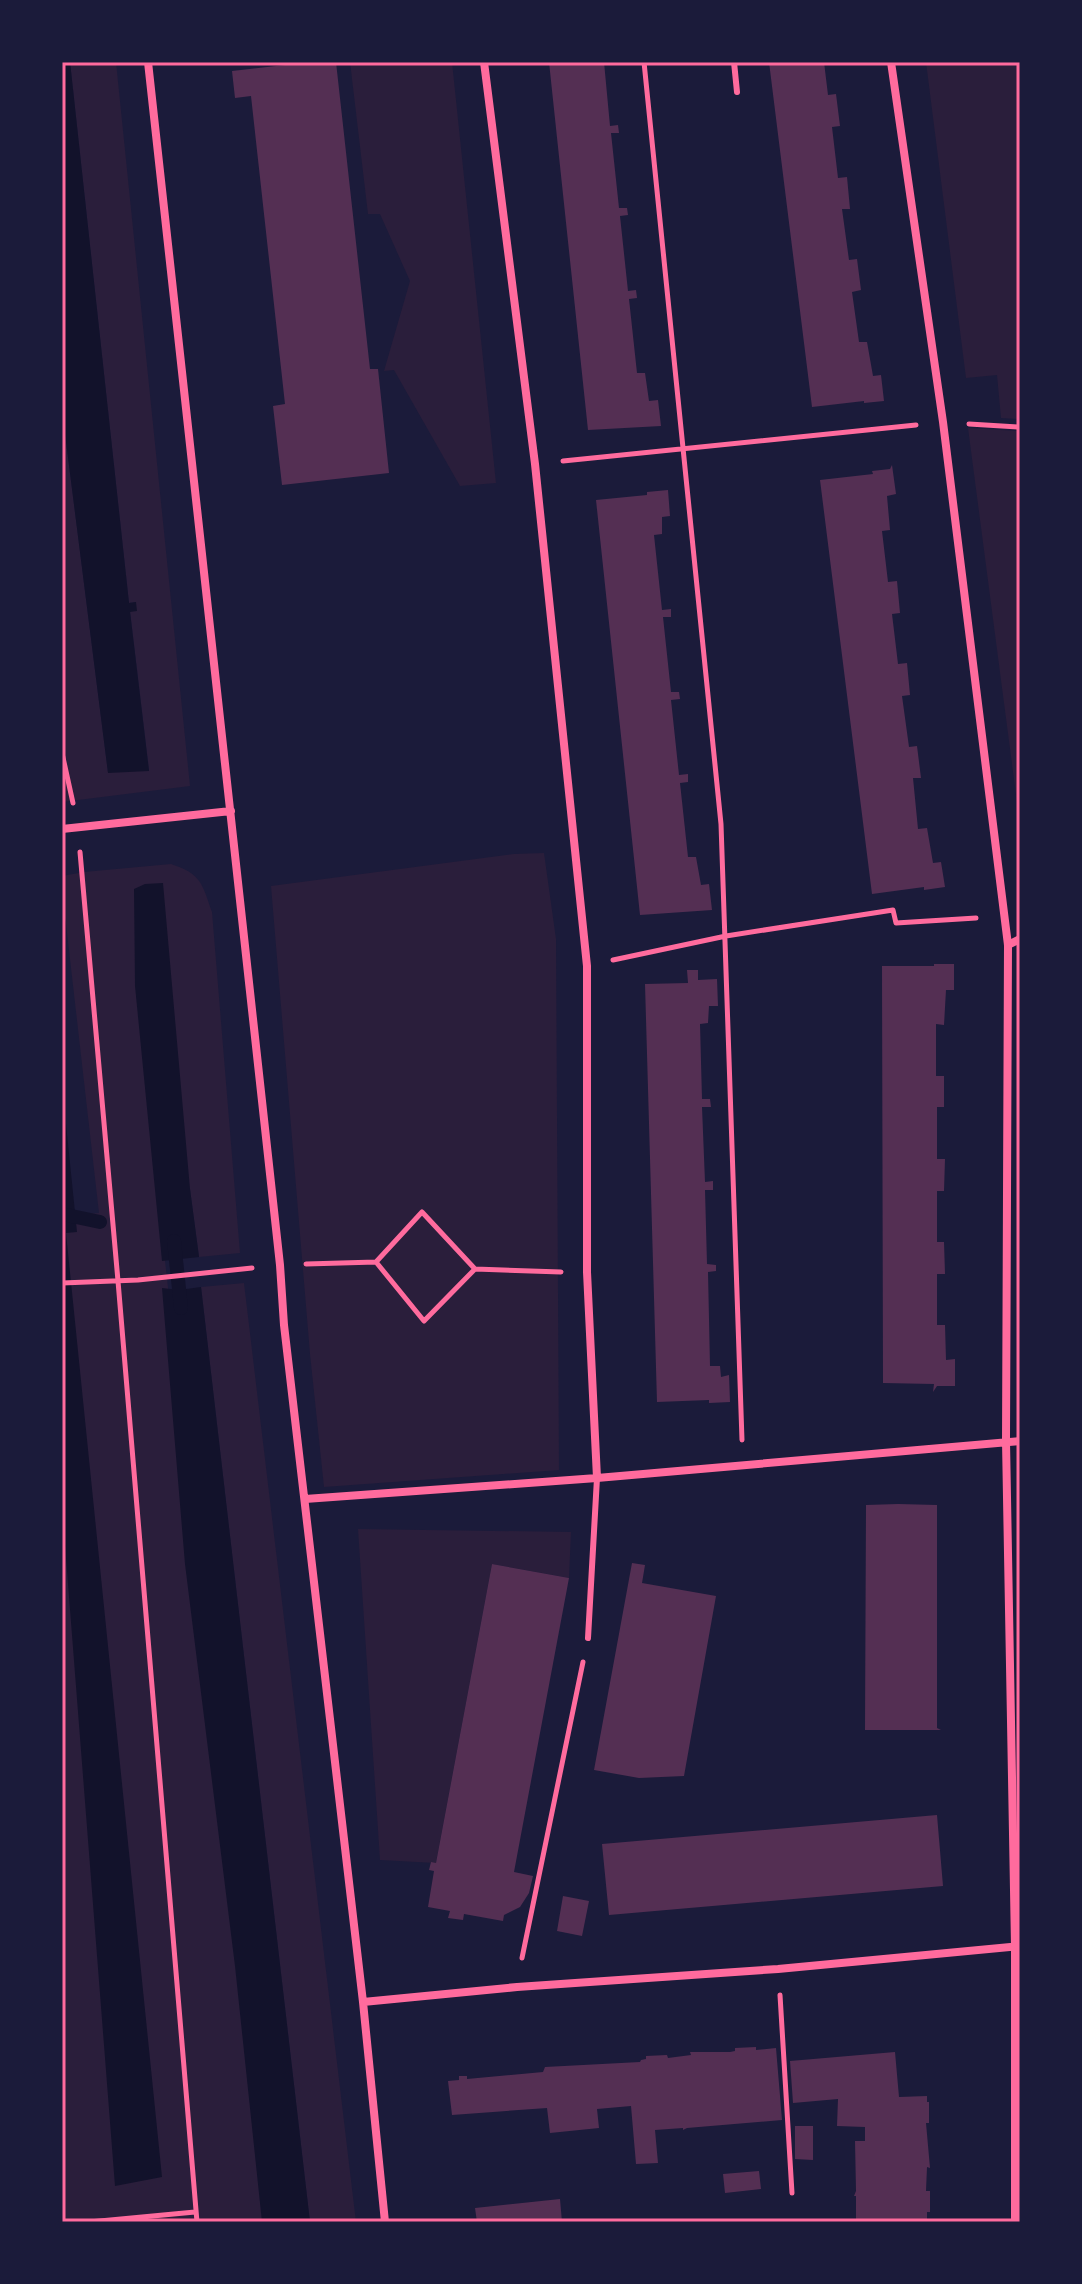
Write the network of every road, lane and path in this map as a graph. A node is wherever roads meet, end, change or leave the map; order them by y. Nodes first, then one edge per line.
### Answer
1 (148, 62) edge
2 (484, 62) edge
3 (644, 62) edge
4 (734, 62) edge
5 (891, 62) edge
6 (737, 92) dead end
7 (943, 422) junction
8 (1020, 427) edge
9 (683, 447) junction
10 (535, 464) junction
11 (62, 753) edge
12 (231, 811) junction
13 (78, 827) junction
14 (62, 829) edge
15 (1005, 916) junction
16 (726, 936) junction
17 (1020, 939) edge
18 (1008, 945) junction
19 (587, 966) junction
20 (376, 1262) junction
21 (280, 1265) junction
22 (475, 1269) junction
23 (587, 1272) junction
24 (118, 1281) junction
25 (62, 1283) edge
26 (1006, 1441) junction
27 (1020, 1441) edge
28 (743, 1465) junction
29 (597, 1478) junction
30 (305, 1499) junction
31 (588, 1638) joint
32 (1018, 1946) edge
33 (778, 1969) junction
34 (517, 1987) junction
35 (363, 2002) junction
36 (792, 2193) dead end
37 (195, 2212) junction
38 (89, 2222) edge
39 (197, 2222) edge
40 (385, 2222) edge
41 (1015, 2222) edge

1 - 12 street
2 - 10 street
3 - 9 path
4 - 6 lane
5 - 7 street
7 - 8 path
7 - 9 path
7 - 15 street
9 - 10 path
9 - 16 path
10 - 19 street
11 - 13 path
12 - 13 street
12 - 21 street
13 - 14 street
13 - 24 path
15 - 16 path
15 - 18 street
16 - 19 path
16 - 28 path
17 - 18 street
18 - 26 street
19 - 23 street
20 - 21 path
20 - 22 path
20 - 22 path
21 - 24 path
21 - 30 street
22 - 23 path
23 - 29 street
24 - 25 path
24 - 37 path
26 - 27 street
26 - 28 street
26 - 32 street
28 - 29 street
29 - 30 street
29 - 31 lane
30 - 35 street
31 - 34 path
32 - 33 street
32 - 41 street
33 - 34 street
33 - 36 path
34 - 35 street
35 - 40 street
37 - 38 path
37 - 39 path

